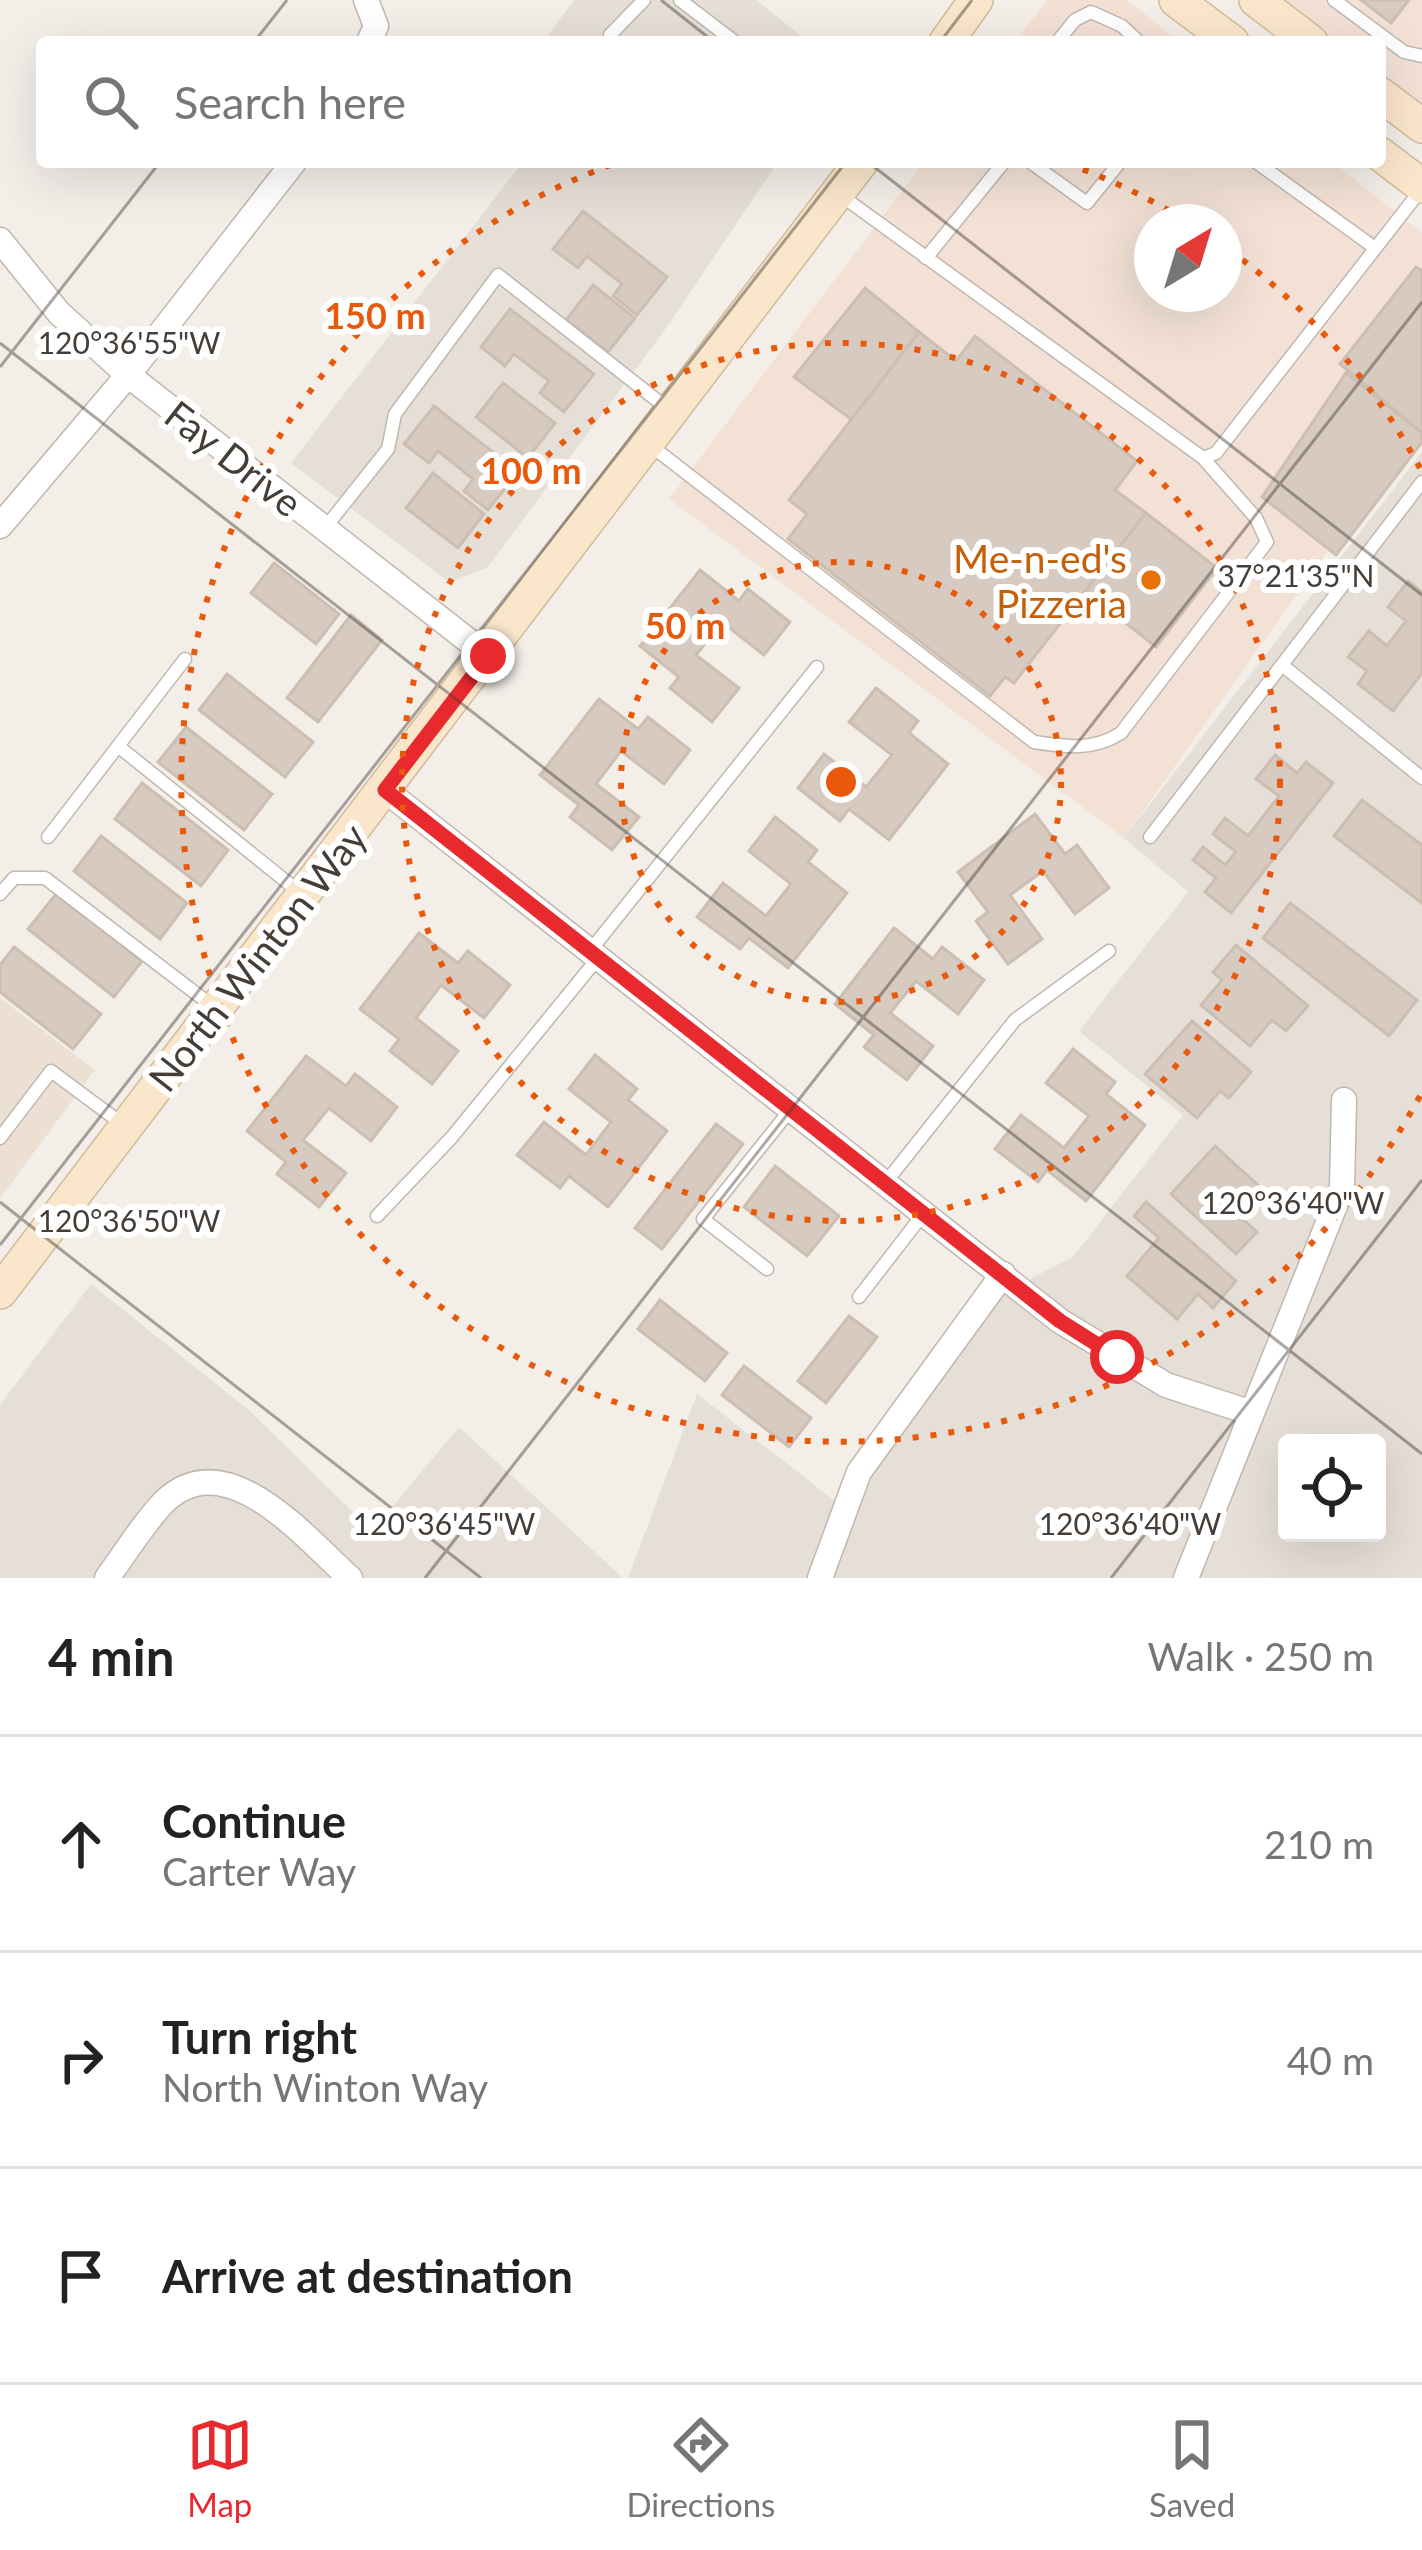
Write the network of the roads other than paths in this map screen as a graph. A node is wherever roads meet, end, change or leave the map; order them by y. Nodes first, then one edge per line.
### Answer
1 (366, 0) edge
2 (644, 0) edge
3 (680, 0) edge
4 (976, 0) edge
5 (1176, 0) edge
6 (1256, 0) edge
7 (1334, 0) edge
8 (372, 34) edge
9 (610, 35) dead end
10 (728, 36) edge
11 (950, 36) edge
12 (1062, 36) edge
13 (1133, 36) edge
14 (1224, 36) edge
15 (1303, 36) edge
16 (1383, 36) edge
17 (1386, 38) edge
18 (1422, 56) edge
19 (1386, 99) edge
20 (1422, 126) edge
21 (1386, 159) edge
22 (289, 168) edge
23 (857, 168) edge
24 (999, 168) edge
25 (1038, 168) edge
26 (1115, 168) edge
27 (1264, 168) edge
28 (1422, 187) edge
29 (838, 194) junction
30 (0, 240) edge
31 (1375, 248) junction
32 (926, 258) junction
33 (128, 375) junction
34 (673, 413) junction
35 (649, 444) junction
36 (1203, 458) junction
37 (1422, 482) edge
38 (0, 526) edge
39 (324, 529) junction
40 (488, 656) junction
41 (185, 659) dead end
42 (1282, 665) junction
43 (817, 667) dead end
44 (118, 746) junction
45 (1422, 778) edge
46 (385, 790) junction
47 (48, 837) dead end
48 (1150, 837) dead end
49 (0, 894) edge
50 (304, 896) junction
51 (1108, 951) dead end
52 (595, 954) junction
53 (216, 1009) junction
54 (1344, 1100) dead end
55 (791, 1108) junction
56 (126, 1126) junction
57 (0, 1138) edge
58 (886, 1182) junction
59 (924, 1212) junction
60 (377, 1216) dead end
61 (767, 1269) dead end
62 (1003, 1274) junction
63 (0, 1292) edge
64 (860, 1297) dead end
65 (1249, 1412) junction
66 (106, 1578) edge
67 (350, 1578) edge
68 (820, 1578) edge
69 (1186, 1578) edge

1 - 8 street
2 - 9 lane
3 - 10 lane
4 - 11 main road
5 - 14 main road
6 - 15 main road
7 - 16 lane
12 - 13 lane
17 - 18 lane
19 - 20 main road
21 - 28 main road
22 - 33 street
23 - 29 main road, North Winton Way
24 - 32 lane
25 - 26 lane
27 - 31 lane
28 - 31 lane
29 - 32 lane
29 - 34 main road, North Winton Way
30 - 33 street, Fay Drive
31 - 36 lane
32 - 36 lane
33 - 38 street
33 - 39 street, Fay Drive
34 - 35 main road, North Winton Way
34 - 39 lane
35 - 36 lane
35 - 40 main road, North Winton Way
37 - 42 lane
39 - 40 street, Fay Drive
40 - 46 main road, North Winton Way
41 - 44 lane
42 - 45 lane
42 - 48 lane
43 - 52 lane
44 - 47 lane
44 - 50 lane
46 - 50 main road, North Winton Way
46 - 52 street
49 - 53 lane
50 - 53 main road, North Winton Way
51 - 58 lane
52 - 55 street
52 - 60 lane
53 - 56 main road, North Winton Way
54 - 65 street
55 - 58 street
55 - 61 lane
56 - 57 lane
56 - 63 main road, North Winton Way
58 - 59 street
59 - 62 street
59 - 64 lane
62 - 65 street
62 - 68 street
65 - 69 street
66 - 67 street

